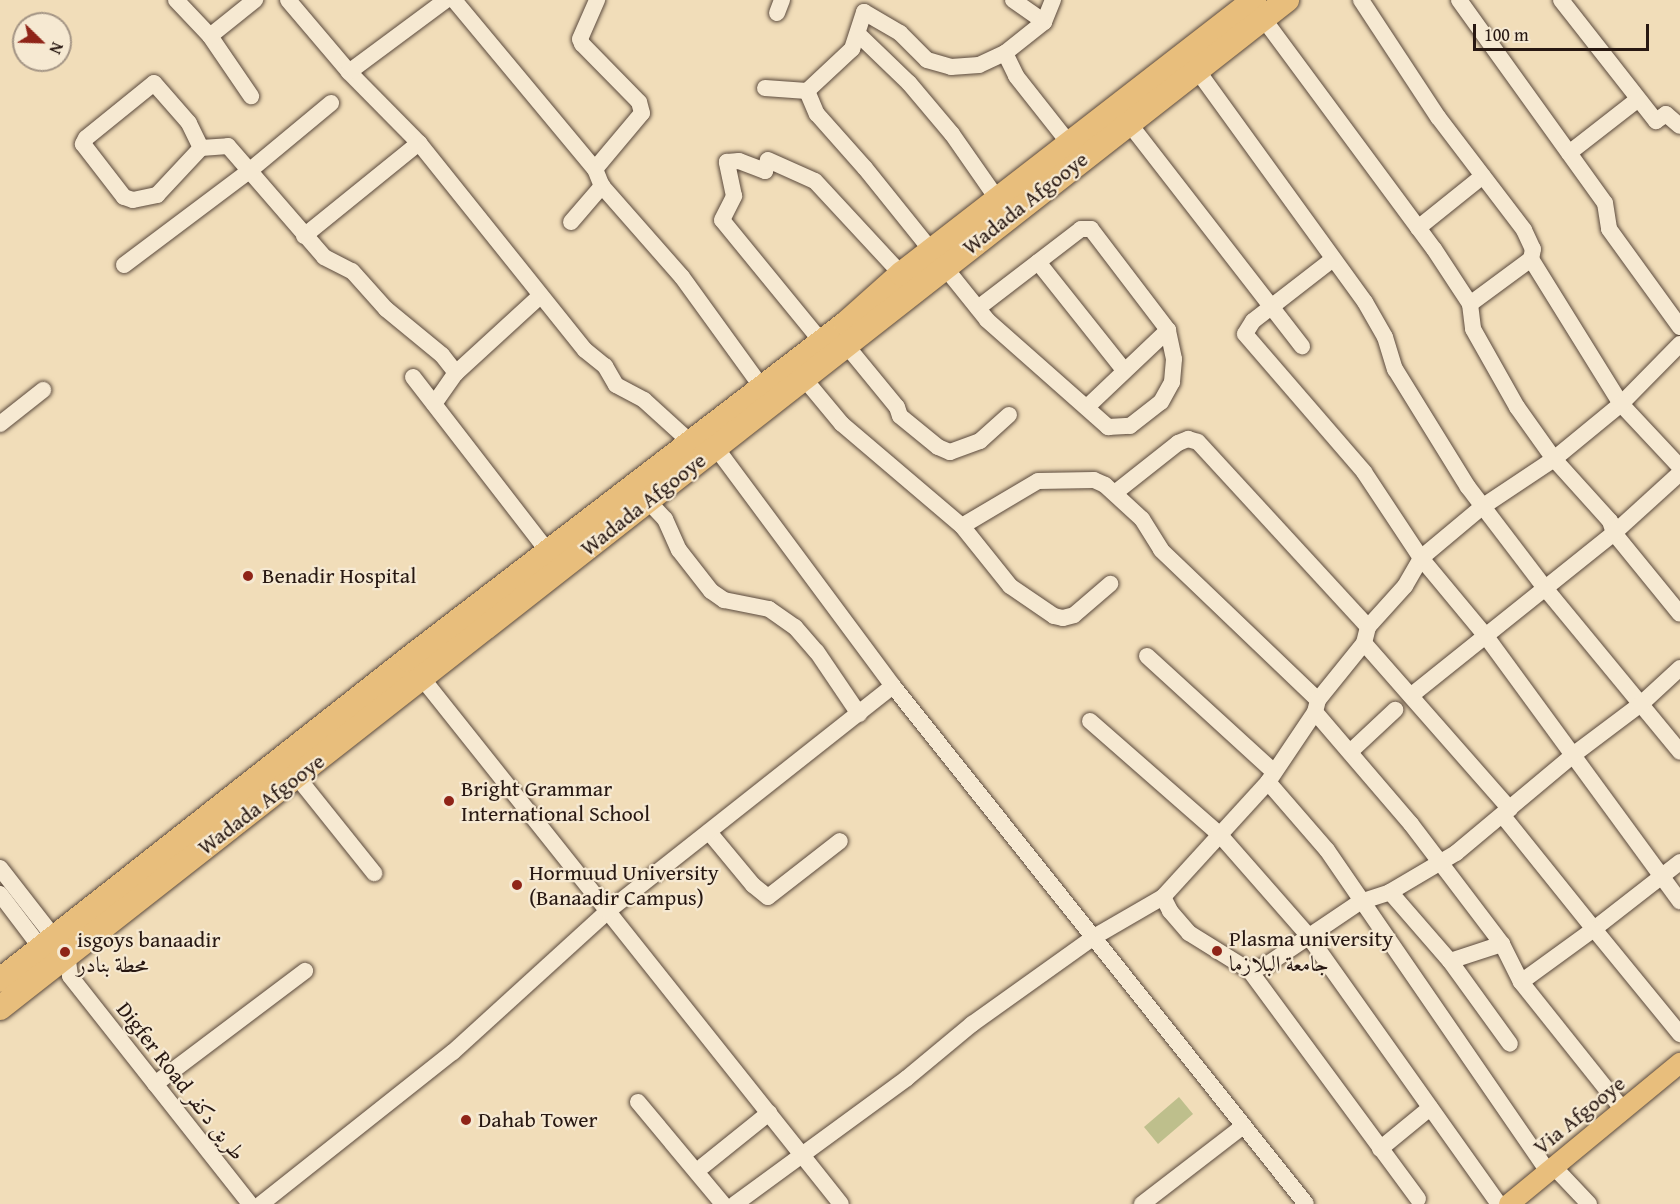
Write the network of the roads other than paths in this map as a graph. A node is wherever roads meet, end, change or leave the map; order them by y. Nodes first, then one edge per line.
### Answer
1 (176, 0) edge
2 (255, 0) edge
3 (288, 0) edge
4 (446, 0) edge
5 (454, 0) edge
6 (597, 0) edge
7 (1013, 0) edge
8 (1053, 0) edge
9 (1287, 0) edge
10 (1361, 0) edge
11 (1458, 0) edge
12 (1561, 0) edge
13 (867, 6) edge
14 (1256, 7) edge
15 (1044, 22) junction
16 (858, 34) junction
17 (210, 36) junction
18 (1005, 53) junction
19 (1197, 70) junction
20 (349, 72) junction
21 (765, 88) dead end
22 (807, 91) junction
23 (251, 96) dead end
24 (1636, 100) junction
25 (331, 103) dead end
26 (1128, 122) junction
27 (1680, 126) edge
28 (419, 143) junction
29 (201, 148) junction
30 (1076, 152) junction
31 (1569, 153) junction
32 (595, 169) junction
33 (248, 172) junction
34 (1483, 176) junction
35 (602, 186) junction
36 (998, 200) junction
37 (571, 222) dead end
38 (1418, 228) junction
39 (304, 236) junction
40 (938, 259) junction
41 (1333, 259) junction
42 (1531, 259) junction
43 (1038, 262) junction
44 (124, 265) dead end
45 (901, 274) junction
46 (540, 296) junction
47 (1470, 304) junction
48 (978, 308) junction
49 (1270, 308) junction
50 (1680, 327) edge
51 (1168, 330) junction
52 (821, 341) junction
53 (1680, 344) edge
54 (846, 345) junction
55 (1302, 346) dead end
56 (797, 370) junction
57 (1124, 370) junction
58 (456, 373) junction
59 (413, 377) dead end
60 (761, 386) junction
61 (43, 390) dead end
62 (434, 404) junction
63 (1621, 404) junction
64 (1087, 407) junction
65 (1009, 415) dead end
66 (0, 424) edge
67 (703, 444) junction
68 (1554, 459) junction
69 (1680, 467) edge
70 (1680, 473) edge
71 (1116, 492) junction
72 (648, 501) junction
73 (1482, 507) junction
74 (962, 526) junction
75 (1614, 533) junction
76 (549, 553) junction
77 (1421, 558) junction
78 (1110, 584) dead end
79 (1545, 588) junction
80 (1680, 614) edge
81 (1366, 635) junction
82 (1485, 635) junction
83 (1147, 656) dead end
84 (1680, 668) edge
85 (422, 678) junction
86 (893, 686) junction
87 (1413, 694) junction
88 (1641, 704) junction
89 (1316, 706) junction
90 (1395, 710) dead end
91 (859, 714) junction
92 (1090, 721) dead end
93 (1350, 752) junction
94 (1680, 752) edge
95 (1573, 755) junction
96 (1271, 777) junction
97 (298, 778) junction
98 (1506, 812) junction
99 (709, 832) junction
100 (1220, 835) junction
101 (198, 838) junction
102 (840, 841) dead end
103 (1680, 862) edge
104 (1440, 865) junction
105 (0, 868) edge
106 (374, 873) dead end
107 (1662, 878) junction
108 (1390, 892) junction
109 (0, 894) edge
110 (1163, 897) junction
111 (1680, 901) edge
112 (1360, 902) junction
113 (608, 911) junction
114 (1594, 929) junction
115 (1307, 934) junction
116 (1094, 937) junction
117 (1502, 944) junction
118 (58, 956) junction
119 (1450, 961) junction
120 (304, 971) dead end
121 (1250, 971) junction
122 (0, 980) edge
123 (1521, 982) junction
124 (0, 1008) edge
125 (1680, 1035) edge
126 (1510, 1044) dead end
127 (1680, 1063) edge
128 (155, 1084) junction
129 (638, 1102) dead end
130 (1430, 1108) junction
131 (1623, 1110) junction
132 (769, 1113) junction
133 (1242, 1127) junction
134 (1380, 1149) junction
135 (802, 1153) junction
136 (703, 1167) dead end
137 (1551, 1169) junction
138 (1418, 1199) dead end
139 (250, 1204) edge
140 (261, 1204) edge
141 (723, 1204) edge
142 (735, 1204) edge
143 (841, 1204) edge
144 (1142, 1204) edge
145 (1306, 1204) edge
146 (1499, 1204) edge
147 (1509, 1204) edge
148 (1589, 1204) edge

1 - 17 street
2 - 17 street
3 - 20 street
4 - 20 street
5 - 32 street
6 - 32 street
7 - 15 street
8 - 15 street
9 - 14 highway, Wadada Afgooye
10 - 34 street
11 - 31 street
12 - 24 street
13 - 16 street
13 - 18 street
14 - 19 highway, Wadada Afgooye
14 - 30 highway, Wadada Afgooye
14 - 38 street
15 - 18 street
16 - 22 street
16 - 36 street
17 - 23 street
18 - 30 street
19 - 26 highway, Wadada Afgooye
19 - 41 street
20 - 28 street
21 - 22 street
22 - 40 street
24 - 27 street
24 - 31 street
25 - 33 street
26 - 30 highway, Wadada Afgooye
26 - 49 street
28 - 39 street
28 - 46 street
29 - 29 street
29 - 33 street
30 - 36 highway, Wadada Afgooye
30 - 40 highway, Wadada Afgooye
31 - 50 street
32 - 35 street
33 - 39 street
33 - 44 street
34 - 38 street
34 - 42 street
35 - 37 street
35 - 60 street
36 - 40 highway, Wadada Afgooye
38 - 47 street
39 - 58 street
40 - 45 highway, Wadada Afgooye
40 - 48 street
40 - 54 highway, Wadada Afgooye
41 - 49 street
41 - 73 street
42 - 47 street
42 - 63 street
43 - 48 street
43 - 51 street
43 - 57 street
45 - 52 highway, Wadada Afgooye
45 - 52 street
46 - 58 street
46 - 67 street
47 - 68 street
48 - 64 street
49 - 55 street
49 - 77 street
51 - 57 street
51 - 64 street
52 - 56 highway, Wadada Afgooye
53 - 63 street
54 - 56 highway, Wadada Afgooye
54 - 65 street
56 - 60 highway, Wadada Afgooye
56 - 67 highway, Wadada Afgooye
56 - 74 street
57 - 64 street
58 - 62 street
59 - 62 street
60 - 67 highway, Wadada Afgooye
61 - 66 street
62 - 76 street
63 - 68 street
63 - 69 street
67 - 72 highway, Wadada Afgooye
67 - 76 highway, Wadada Afgooye
67 - 86 street
68 - 73 street
68 - 75 street
70 - 75 street
71 - 74 street
71 - 81 street
71 - 89 street
72 - 85 highway, Wadada Afgooye
72 - 91 street
73 - 77 street
73 - 79 street
74 - 78 street
75 - 79 street
75 - 80 street
76 - 101 highway, Wadada Afgooye
77 - 81 street
77 - 82 street
79 - 82 street
79 - 88 street
81 - 87 street
81 - 89 street
82 - 87 street
82 - 95 street
83 - 96 street
84 - 88 street
85 - 97 highway, Wadada Afgooye
85 - 113 street
86 - 91 street
86 - 116 street
87 - 98 street
88 - 94 street
88 - 95 street
89 - 93 street
89 - 96 street
90 - 93 street
91 - 99 street
92 - 100 street
93 - 104 street
95 - 98 street
95 - 107 street
96 - 100 street
96 - 112 street
97 - 101 highway, Wadada Afgooye
97 - 106 street
98 - 104 street
98 - 114 street
99 - 102 street
99 - 113 street
100 - 110 street
100 - 115 street
101 - 118 highway, Wadada Afgooye
103 - 107 street
104 - 108 street
104 - 117 street
105 - 118 street, Digfer Road طريق دكفر
107 - 111 street
107 - 114 street
108 - 112 street
108 - 119 street
109 - 118 street, Digfer Road طريق دكفر
110 - 116 street
110 - 121 street
112 - 115 street
112 - 137 street
113 - 132 street
113 - 140 street
114 - 123 street
114 - 125 street
115 - 121 street
115 - 130 street
116 - 133 street
116 - 135 street
117 - 119 street
117 - 123 street
118 - 122 highway, Wadada Afgooye
118 - 124 highway, Wadada Afgooye
118 - 128 street, Digfer Road طريق دكفر
119 - 126 street
120 - 128 street
121 - 134 street
123 - 131 street
127 - 131 main road, Via Afgooye
128 - 139 street, Digfer Road طريق دكفر
129 - 141 street
130 - 134 street
130 - 146 street
131 - 137 main road, Via Afgooye
132 - 135 street
132 - 136 street
133 - 144 street
133 - 145 street
134 - 138 street
135 - 142 street
135 - 143 street
137 - 147 main road, Via Afgooye
137 - 148 street

